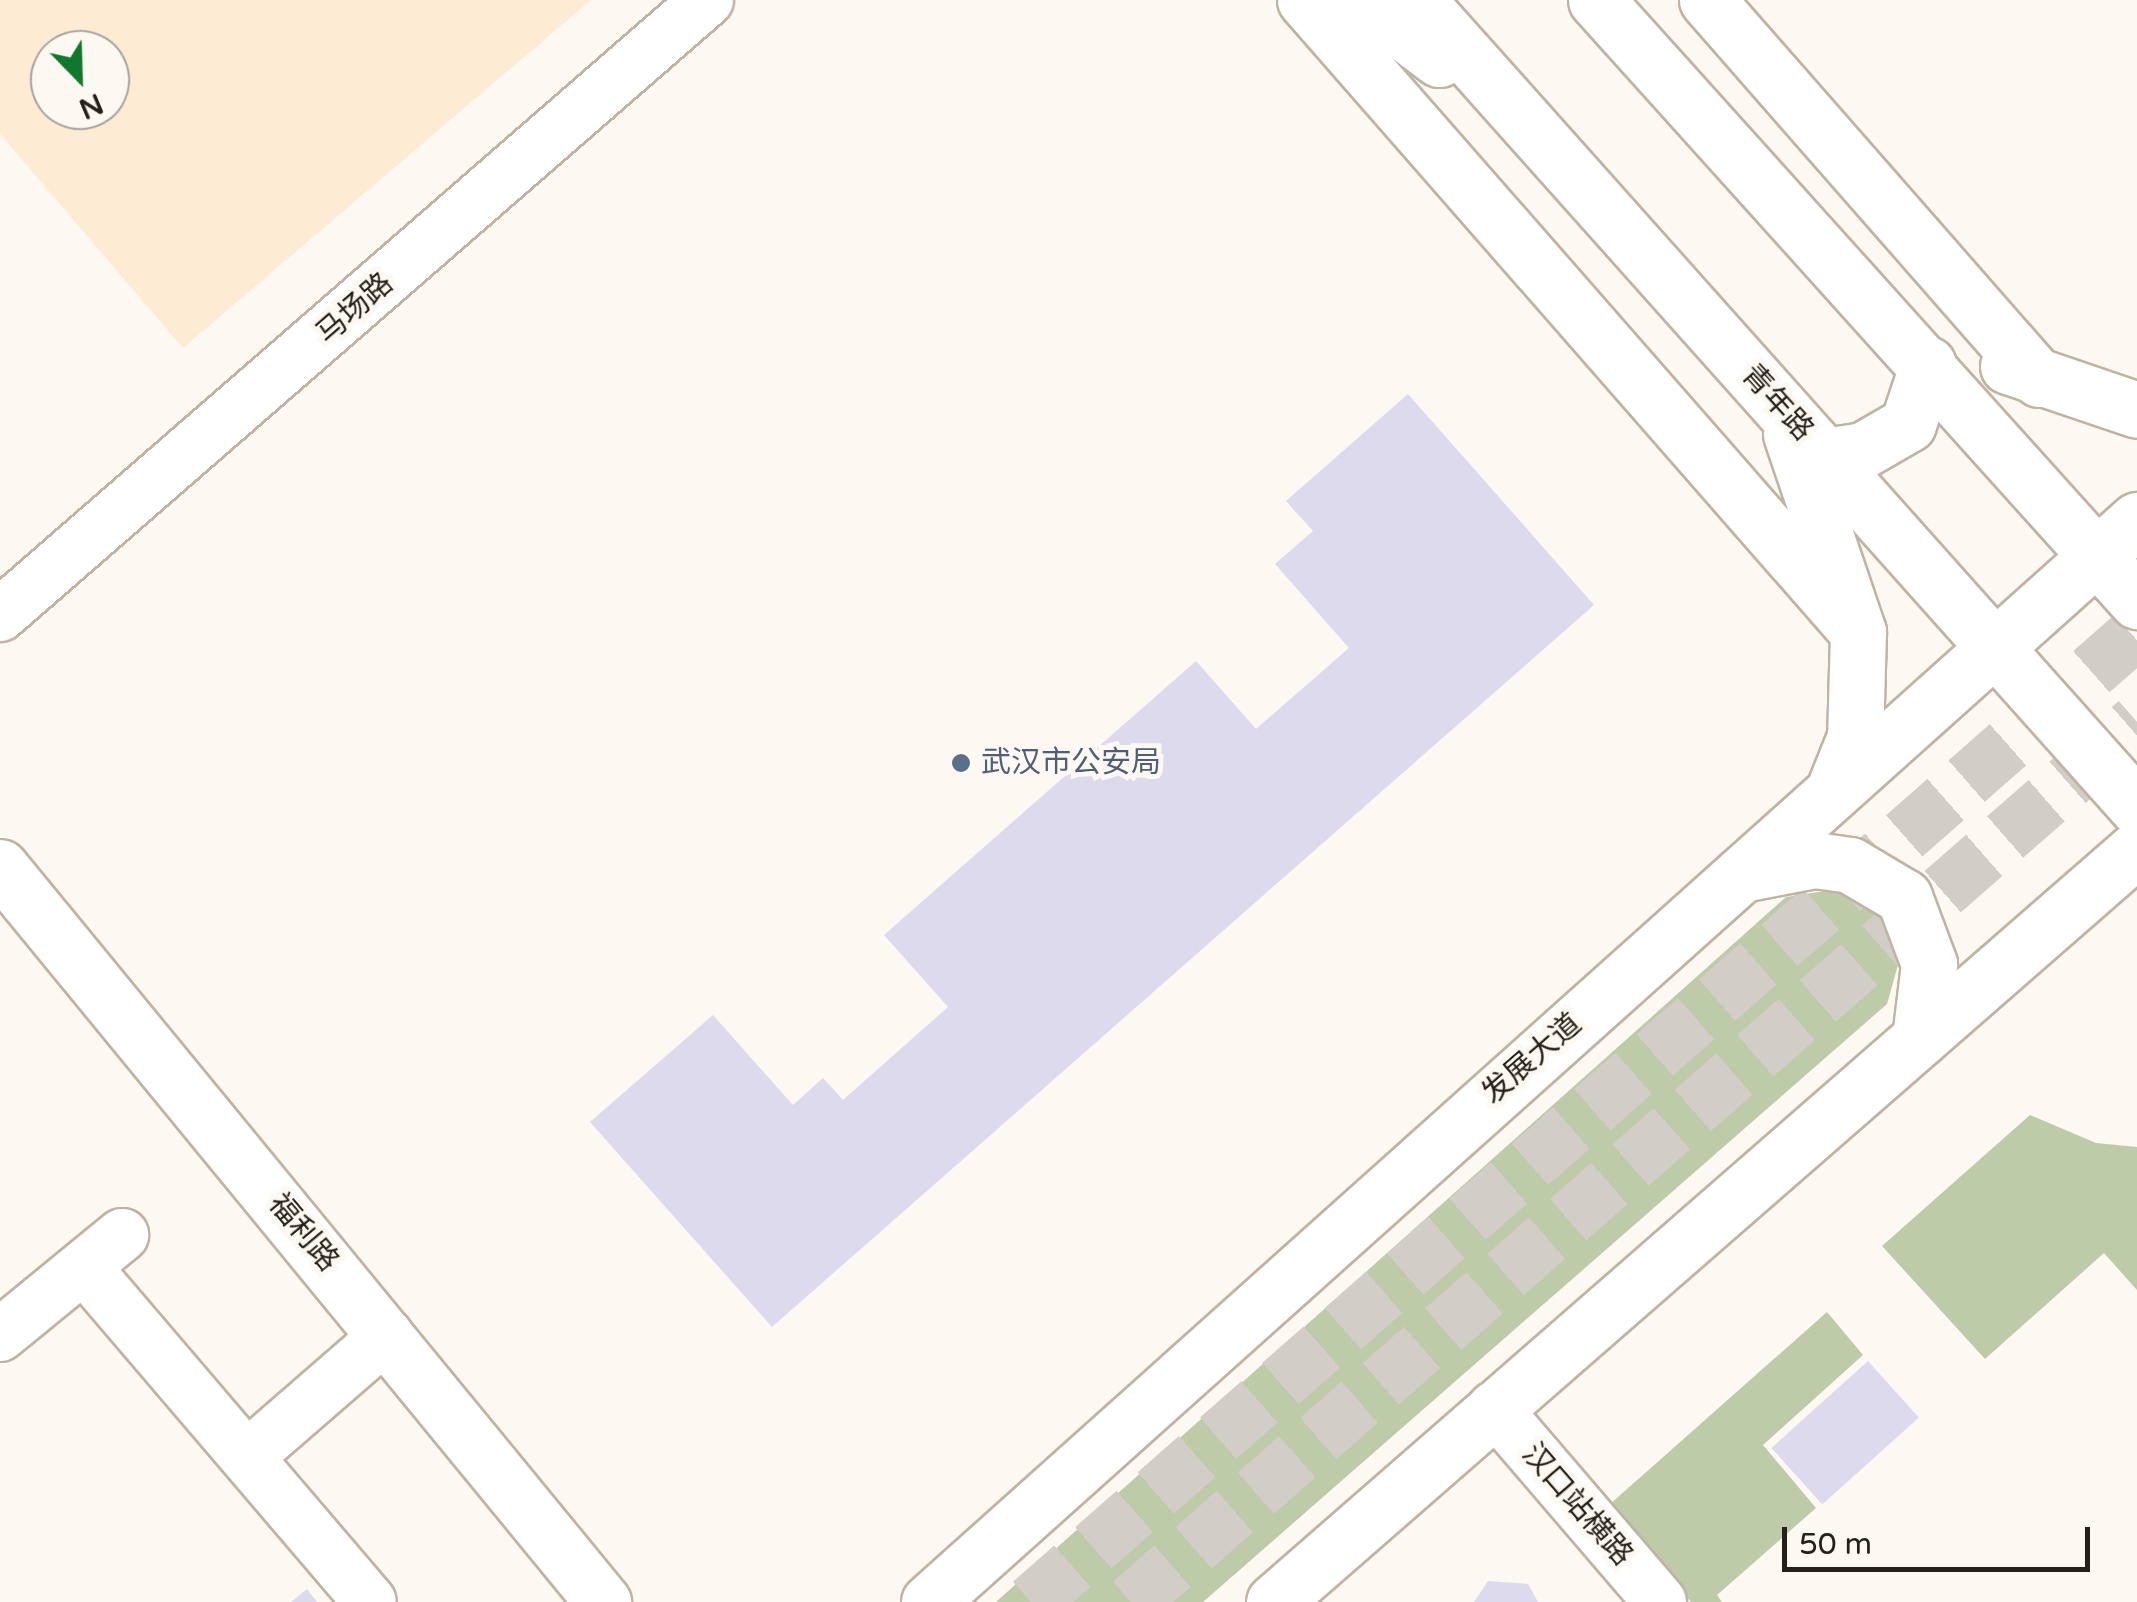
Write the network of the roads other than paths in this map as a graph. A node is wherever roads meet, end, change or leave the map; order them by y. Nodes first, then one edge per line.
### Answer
1 (707, 0) edge
2 (1305, 0) edge
3 (1362, 0) edge
4 (1416, 0) edge
5 (1596, 0) edge
6 (1707, 0) edge
7 (1621, 21) edge
8 (1533, 130) junction
9 (1830, 261) junction
10 (1928, 364) junction
11 (2039, 380) junction
12 (1782, 408) junction
13 (2137, 410) edge
14 (1825, 456) junction
15 (2137, 520) edge
16 (2097, 556) junction
17 (2137, 601) edge
18 (0, 615) edge
19 (1858, 632) junction
20 (1994, 644) junction
21 (1831, 797) junction
22 (2137, 807) edge
23 (2137, 849) edge
24 (0, 867) edge
25 (1742, 874) junction
26 (2112, 883) edge
27 (1920, 1038) junction
28 (0, 1335) edge
29 (387, 1335) junction
30 (1494, 1408) junction
31 (248, 1456) junction
32 (972, 1580) edge
33 (370, 1602) edge
34 (603, 1602) edge
35 (930, 1602) edge
36 (1274, 1602) edge
37 (1660, 1602) edge

1 - 18 street, 马场路
2 - 19 main road
3 - 8 main road
4 - 8 main road, 青年路
5 - 7 main road
6 - 11 main road
7 - 9 main road
8 - 12 main road, 青年路
9 - 10 main road
9 - 11 main road
10 - 14 main road
10 - 16 main road
11 - 13 main road
12 - 14 main road, 青年路
12 - 19 main road
14 - 20 main road, 青年路
15 - 16 main road, 发展大道
16 - 17 main road
16 - 20 main road, 发展大道
19 - 21 main road
20 - 21 main road, 发展大道
20 - 22 main road, 青年路
21 - 25 main road, 发展大道
23 - 26 main road
24 - 29 main road, 福利路
25 - 27 main road
25 - 32 main road, 发展大道
26 - 27 main road
27 - 30 main road
28 - 31 street
29 - 31 street
29 - 34 main road, 福利路
30 - 36 main road
30 - 37 street, 汉口站横路
31 - 33 street
32 - 35 main road, 发展大道

